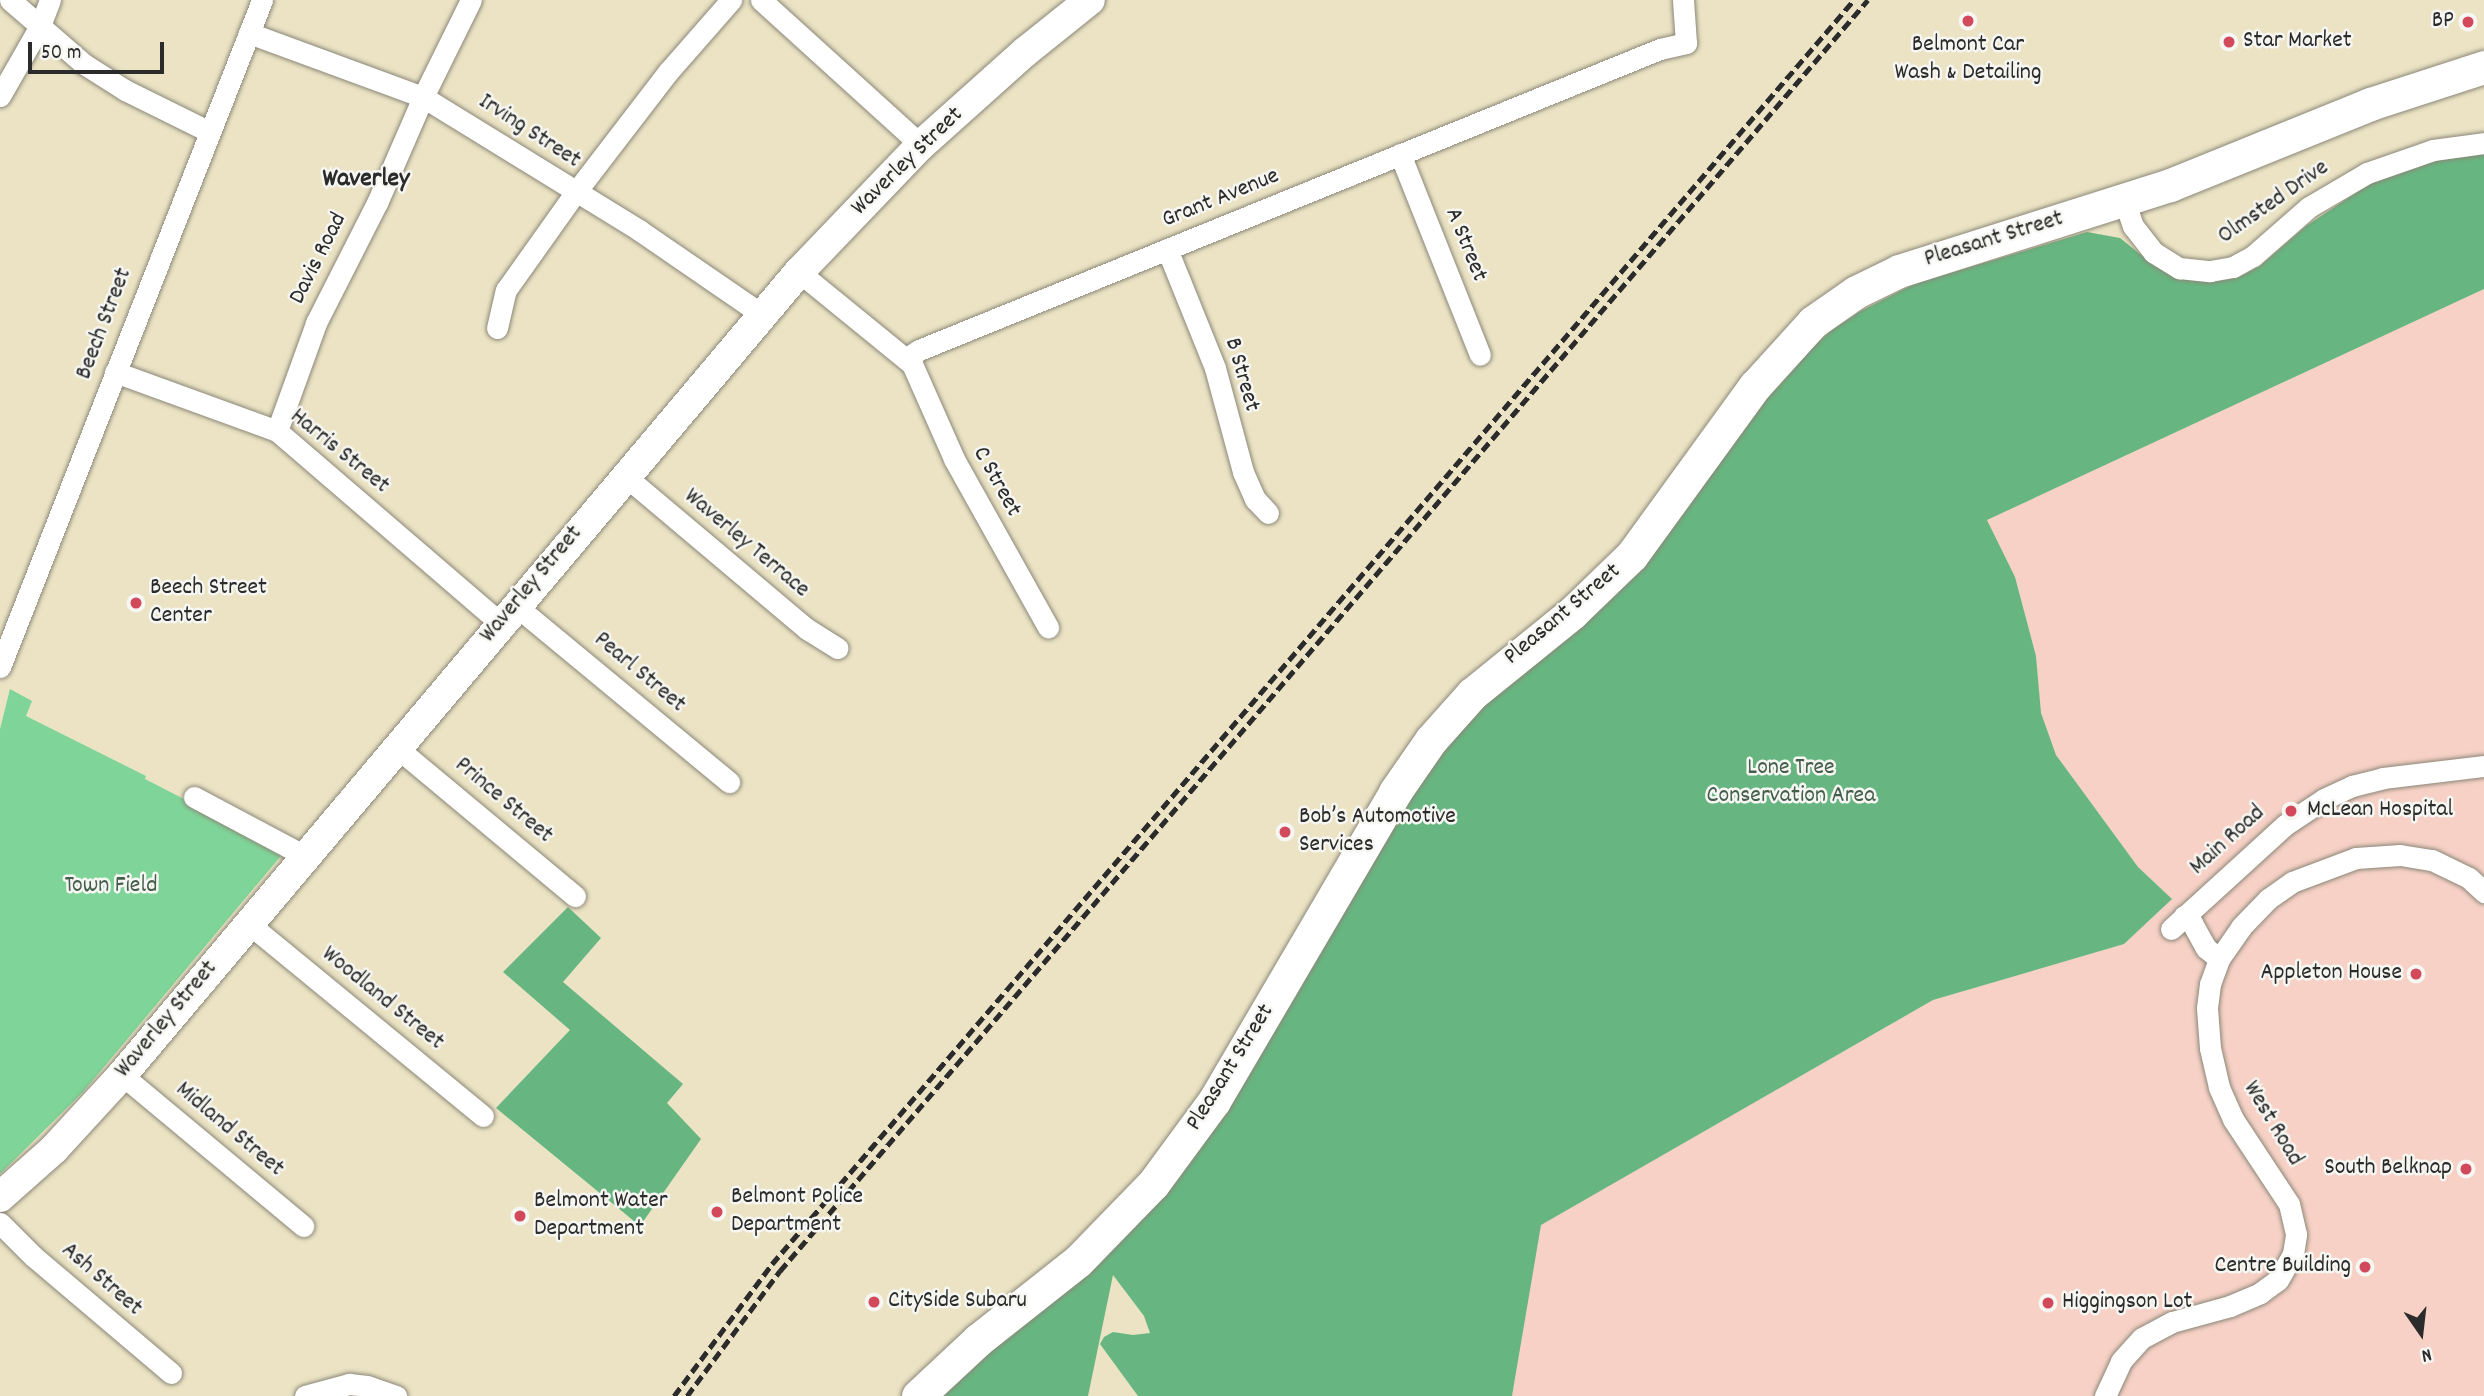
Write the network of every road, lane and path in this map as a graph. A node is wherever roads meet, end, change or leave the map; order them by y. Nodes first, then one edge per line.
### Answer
1 (10, 0) edge
2 (50, 0) edge
3 (262, 0) edge
4 (471, 0) edge
5 (731, 0) edge
6 (761, 0) edge
7 (1090, 0) edge
8 (1684, 0) edge
9 (40, 26) junction
10 (249, 33) junction
11 (2484, 67) edge
12 (0, 96) edge
13 (424, 97) junction
14 (208, 131) junction
15 (2484, 143) edge
16 (921, 145) junction
17 (1401, 155) junction
18 (575, 193) junction
19 (2124, 200) junction
20 (1167, 249) junction
21 (799, 272) junction
22 (761, 314) junction
23 (497, 328) dead end
24 (1480, 355) dead end
25 (906, 358) junction
26 (115, 372) junction
27 (277, 430) junction
28 (624, 475) junction
29 (1268, 513) dead end
30 (508, 614) junction
31 (1048, 627) dead end
32 (837, 648) dead end
33 (0, 667) edge
34 (396, 747) junction
35 (2484, 766) edge
36 (729, 782) dead end
37 (194, 797) dead end
38 (305, 856) junction
39 (2484, 892) edge
40 (575, 896) dead end
41 (248, 923) junction
42 (2219, 958) junction
43 (122, 1075) junction
44 (483, 1116) dead end
45 (0, 1197) edge
46 (0, 1223) edge
47 (303, 1226) dead end
48 (171, 1373) dead end
49 (305, 1396) edge
50 (396, 1396) edge
51 (918, 1396) edge
52 (2105, 1396) edge

1 - 9 street
2 - 9 street
3 - 10 street, Beech Street
4 - 13 street, Davis Road
5 - 18 street
6 - 16 street
7 - 16 street, Waverley Street
8 - 17 street, Grant Avenue
9 - 12 street
9 - 14 street
10 - 13 street, Irving Street
10 - 14 street, Beech Street
11 - 19 main road, Pleasant Street
13 - 18 street, Irving Street
13 - 27 street, Davis Road
14 - 26 street, Beech Street
15 - 19 street, Olmsted Drive
16 - 21 street, Waverley Street
17 - 20 street, Grant Avenue
17 - 24 street, A Street
18 - 22 street, Irving Street
18 - 23 street
19 - 51 main road, Pleasant Street
20 - 25 street, Grant Avenue
20 - 29 street, B Street
21 - 22 street, Waverley Street
21 - 25 street
22 - 28 street, Waverley Street
25 - 31 street, C Street
26 - 27 street, Harris Street
26 - 33 street, Beech Street
27 - 30 street, Harris Street
28 - 30 street, Waverley Street
28 - 32 street, Waverley Terrace
30 - 34 street, Waverley Street
30 - 36 street, Pearl Street
34 - 38 street, Waverley Street
34 - 40 street, Prince Street
35 - 42 street, Main Road
37 - 38 street
38 - 41 street, Waverley Street
39 - 42 street, West Road
41 - 43 street, Waverley Street
41 - 44 street, Woodland Street
42 - 52 street, West Road
43 - 45 street, Waverley Street
43 - 47 street, Midland Street
46 - 48 street, Ash Street
49 - 50 street

